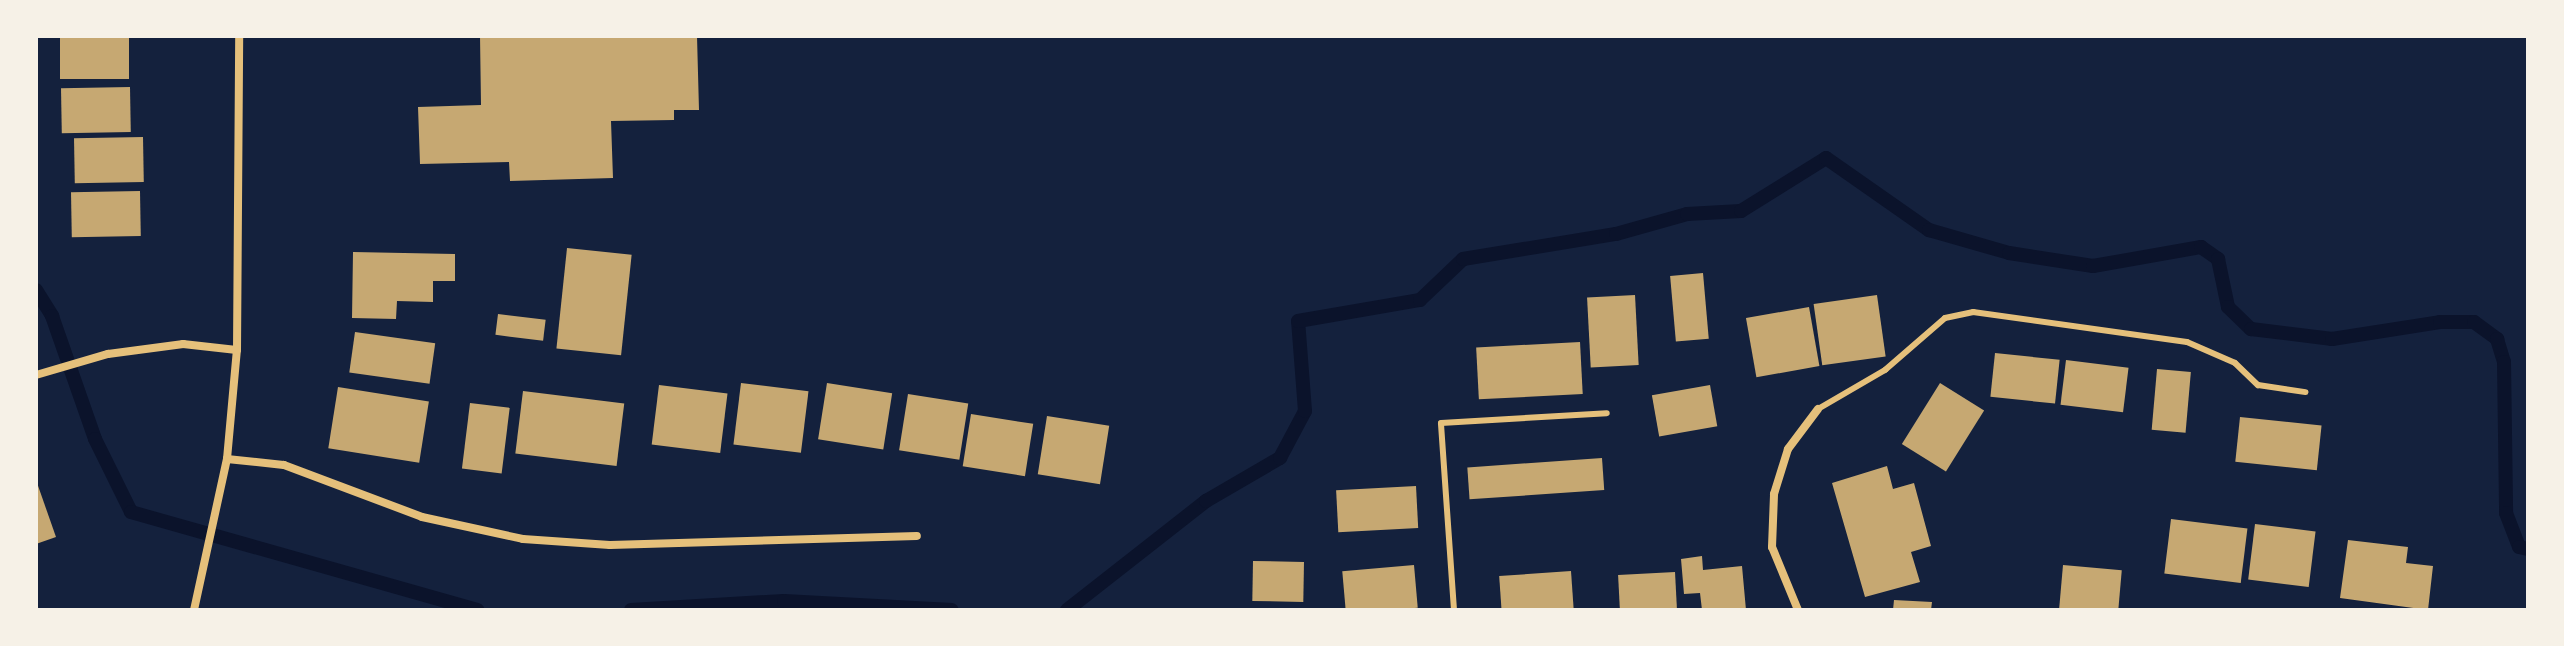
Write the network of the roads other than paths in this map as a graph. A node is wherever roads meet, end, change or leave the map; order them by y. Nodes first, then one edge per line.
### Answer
1 (239, 36) edge
2 (237, 350) junction
3 (36, 375) edge
4 (2305, 392) dead end
5 (1818, 409) joint
6 (1607, 413) dead end
7 (227, 459) junction
8 (917, 536) dead end
9 (194, 610) edge
10 (1454, 610) edge
11 (1798, 610) edge

1 - 2 street
2 - 3 street
2 - 7 street
4 - 5 lane
5 - 11 street
6 - 10 lane
7 - 8 street
7 - 9 street

